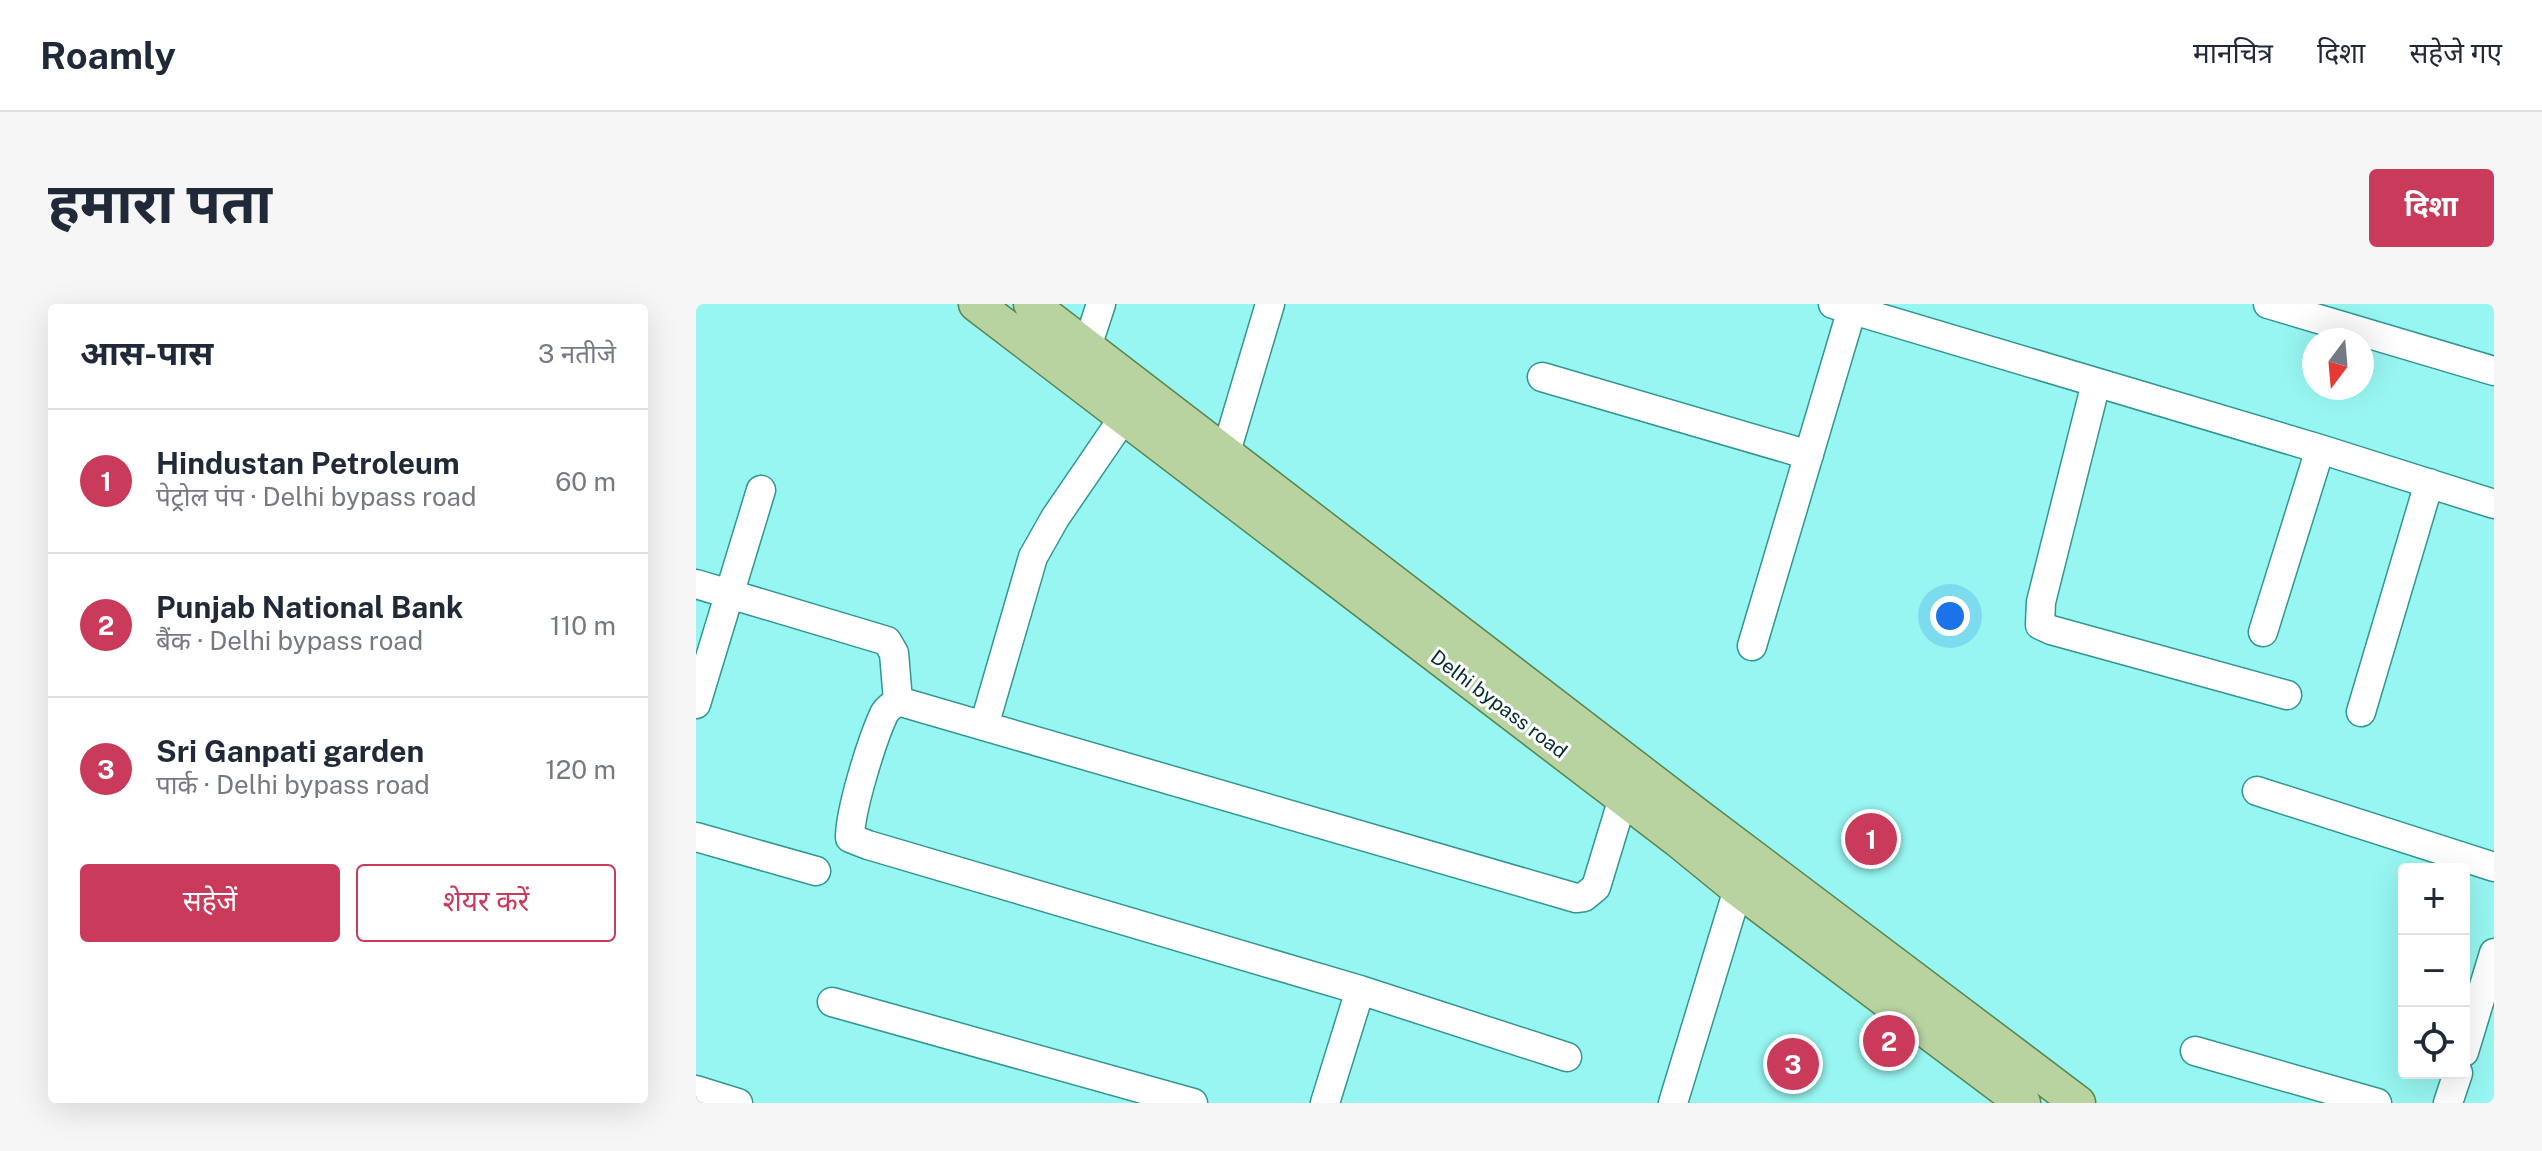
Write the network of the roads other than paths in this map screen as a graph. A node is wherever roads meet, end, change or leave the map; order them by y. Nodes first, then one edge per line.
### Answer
1 (976, 304) edge
2 (1031, 304) edge
3 (1101, 304) edge
4 (1270, 304) edge
5 (2279, 306) edge
6 (1842, 307) edge
7 (1087, 347) junction
8 (2494, 371) edge
9 (1542, 377) dead end
10 (2096, 383) junction
11 (1124, 417) junction
12 (2320, 449) junction
13 (1225, 452) junction
14 (1809, 455) junction
15 (2429, 483) junction
16 (1216, 487) junction
17 (761, 490) dead end
18 (2494, 504) edge
19 (696, 584) edge
20 (728, 593) junction
21 (2263, 632) dead end
22 (1752, 646) dead end
23 (2287, 695) dead end
24 (898, 701) junction
25 (696, 704) edge
26 (2361, 712) dead end
27 (984, 726) junction
28 (2257, 791) dead end
29 (1623, 798) junction
30 (696, 837) edge
31 (2494, 867) edge
32 (816, 871) dead end
33 (1738, 889) junction
34 (2494, 953) edge
35 (1360, 990) junction
36 (832, 1002) dead end
37 (1969, 1020) junction
38 (2470, 1032) edge
39 (1952, 1050) junction
40 (2195, 1051) dead end
41 (1567, 1057) dead end
42 (2456, 1079) edge
43 (696, 1090) edge
44 (738, 1103) edge
45 (1193, 1103) edge
46 (1325, 1103) edge
47 (1673, 1103) edge
48 (2023, 1103) edge
49 (2078, 1103) edge
50 (2377, 1103) edge
51 (2448, 1103) edge

1 - 11 main road, Delhi bypass road
2 - 7 main road, Delhi bypass road
3 - 7 street
4 - 13 street
5 - 8 street
6 - 10 street
6 - 14 street
7 - 13 main road, Delhi bypass road
9 - 14 street
10 - 12 street
10 - 23 street
11 - 16 main road, Delhi bypass road
11 - 27 street
12 - 15 street
12 - 21 street
13 - 16 street
13 - 37 main road, Delhi bypass road
14 - 22 street
15 - 18 street
15 - 26 street
16 - 29 main road, Delhi bypass road
17 - 20 street
19 - 20 street
20 - 24 street
20 - 25 street
24 - 27 street
24 - 35 street
27 - 29 street
28 - 31 street
29 - 33 main road, Delhi bypass road
30 - 32 street
33 - 39 main road, Delhi bypass road
33 - 47 street
34 - 38 street
35 - 41 street
35 - 46 street
36 - 45 street
37 - 39 main road
37 - 49 main road, Delhi bypass road
39 - 48 main road, Delhi bypass road
40 - 50 street
42 - 51 street
43 - 44 street

